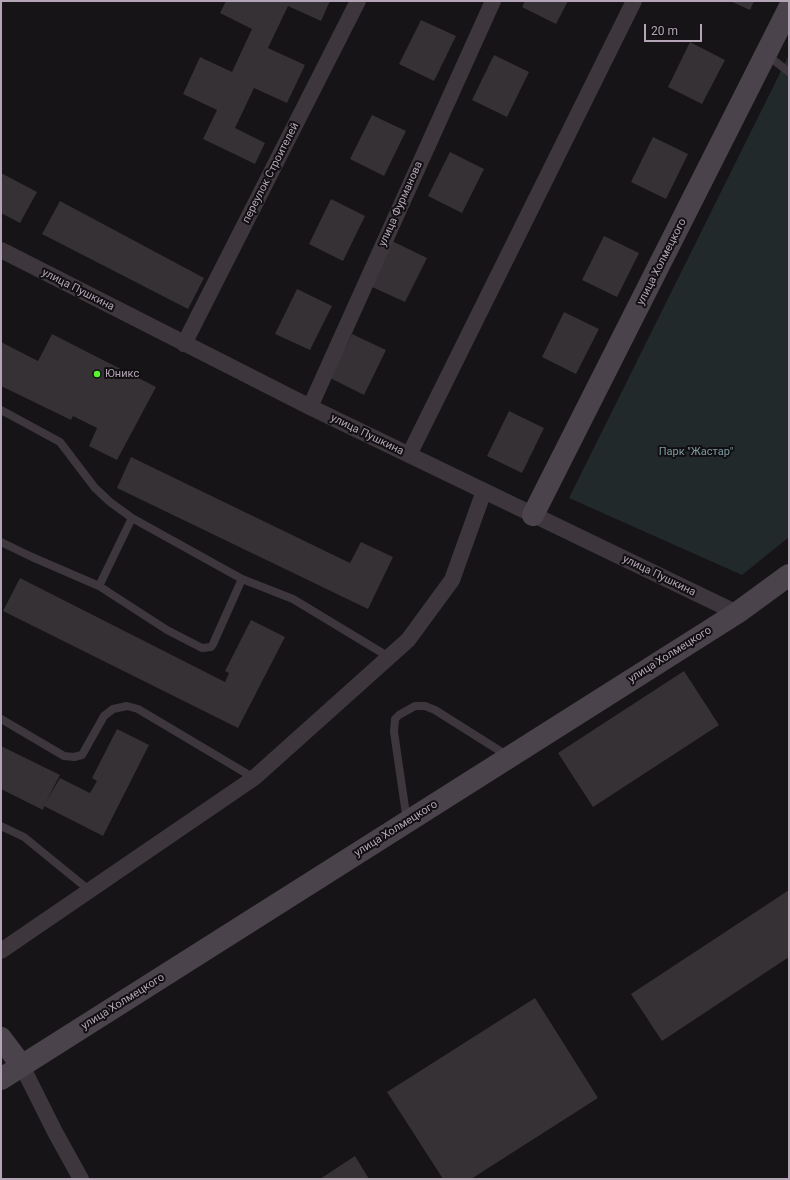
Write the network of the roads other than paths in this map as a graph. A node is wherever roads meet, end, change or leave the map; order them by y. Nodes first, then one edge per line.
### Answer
1 (358, 1) edge
2 (493, 1) edge
3 (634, 1) edge
4 (789, 8) edge
5 (766, 54) junction
6 (789, 72) edge
7 (1, 250) edge
8 (184, 344) junction
9 (310, 407) junction
10 (1, 410) edge
11 (410, 455) junction
12 (484, 491) junction
13 (533, 515) junction
14 (132, 518) junction
15 (1, 542) edge
16 (789, 575) edge
17 (242, 579) junction
18 (99, 586) junction
19 (737, 613) junction
20 (389, 657) junction
21 (1, 719) edge
22 (510, 757) junction
23 (254, 778) junction
24 (408, 822) junction
25 (1, 826) edge
26 (89, 890) junction
27 (1, 951) edge
28 (1, 1038) edge
29 (22, 1066) junction
30 (1, 1079) edge
31 (81, 1179) edge

1 - 8 street, переулок Строителей
2 - 9 street, улица Фурманова
3 - 11 street
4 - 5 street, улица Холмецкого
5 - 6 lane
5 - 13 street, улица Холмецкого
7 - 8 street, улица Пушкина
8 - 9 street, улица Пушкина
9 - 11 street, улица Пушкина
10 - 14 lane
11 - 12 street, улица Пушкина
12 - 13 street, улица Пушкина
12 - 20 street
13 - 19 street, улица Пушкина
14 - 17 lane
14 - 18 lane
15 - 18 lane
16 - 19 street, улица Холмецкого
17 - 18 lane
17 - 20 lane
19 - 22 street, улица Холмецкого
20 - 23 street
21 - 23 lane
22 - 24 street, улица Холмецкого
22 - 24 lane
23 - 26 street
24 - 29 street, улица Холмецкого
25 - 26 lane
26 - 27 street
28 - 29 street
29 - 30 street, улица Холмецкого
29 - 31 street

